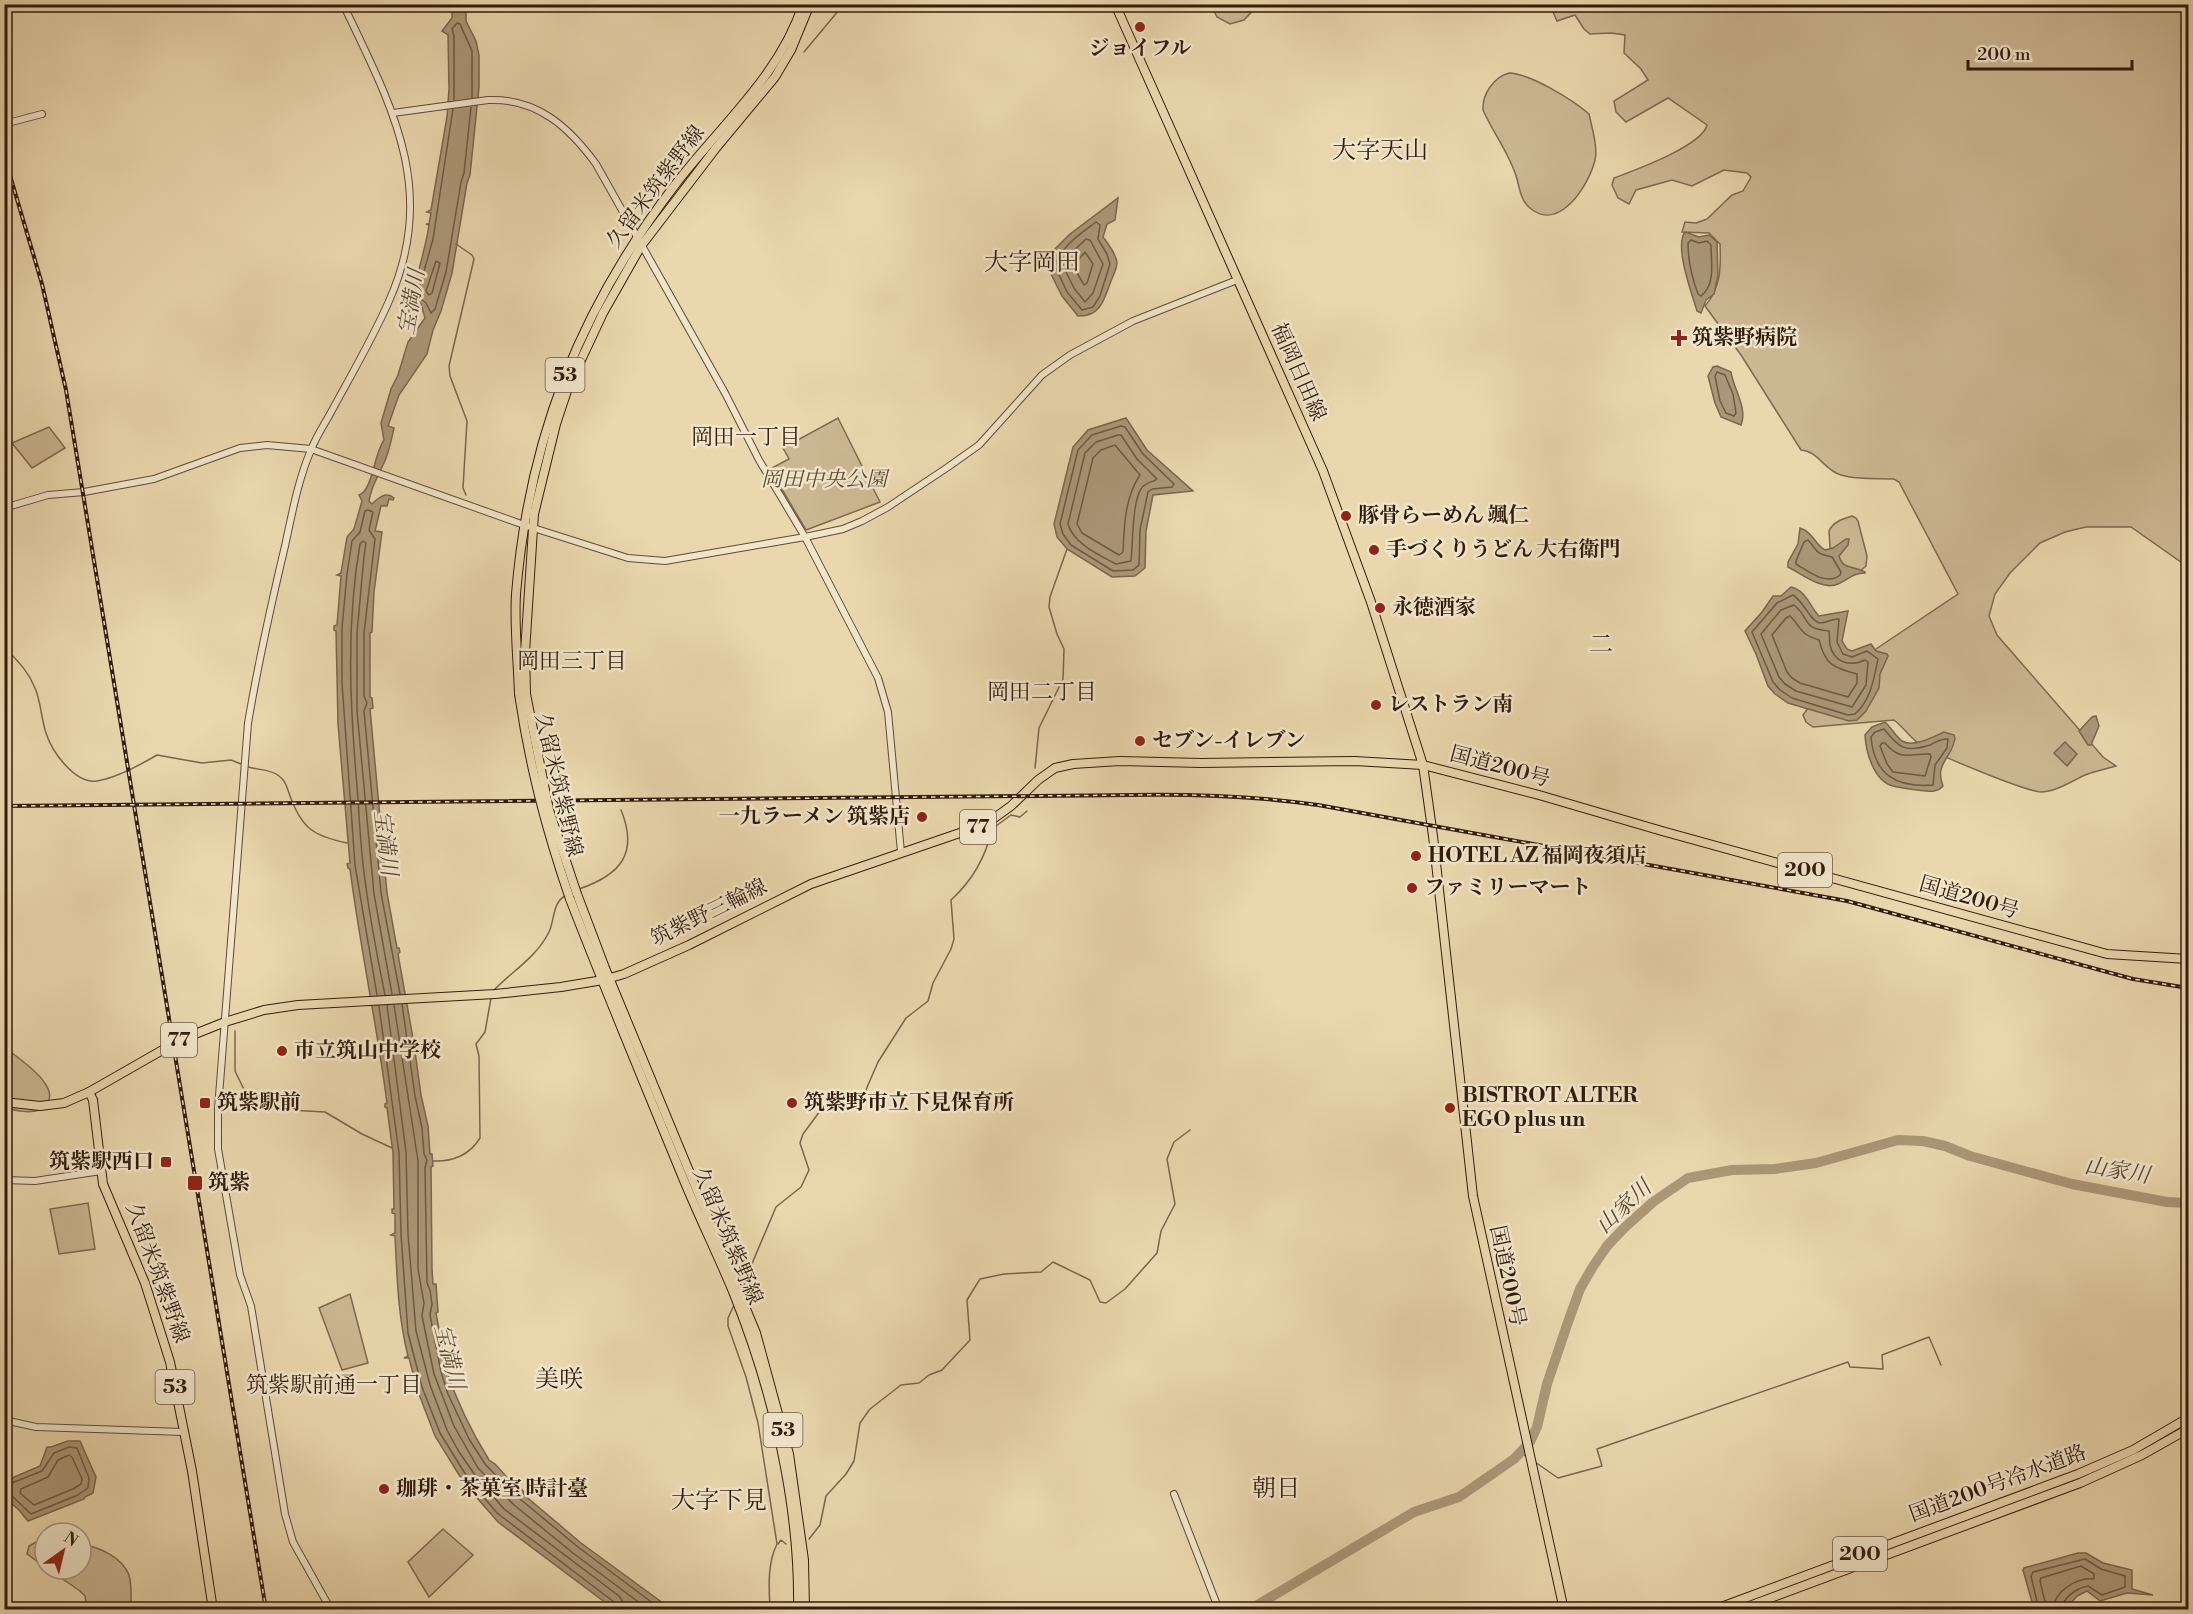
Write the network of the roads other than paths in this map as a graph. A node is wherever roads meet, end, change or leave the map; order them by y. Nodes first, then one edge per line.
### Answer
1 (343, 4) edge
2 (803, 4) edge
3 (810, 4) edge
4 (1114, 4) edge
5 (393, 113) junction
6 (42, 114) dead end
7 (4, 124) edge
8 (636, 237) junction
9 (641, 246) junction
10 (1237, 280) junction
11 (311, 449) junction
12 (4, 508) edge
13 (524, 525) junction
14 (533, 528) junction
15 (805, 537) junction
16 (523, 694) junction
17 (1423, 765) junction
18 (901, 852) junction
19 (2188, 959) edge
20 (606, 979) junction
21 (225, 1022) junction
22 (89, 1092) junction
23 (4, 1102) edge
24 (101, 1171) junction
25 (4, 1180) edge
26 (2188, 1418) edge
27 (4, 1420) edge
28 (2188, 1429) edge
29 (183, 1432) junction
30 (1174, 1494) dead end
31 (213, 1610) edge
32 (331, 1610) edge
33 (798, 1610) edge
34 (806, 1610) edge
35 (1219, 1610) edge
36 (1564, 1610) edge
37 (1713, 1610) edge
38 (1738, 1610) edge

1 - 5 street
2 - 8 main road, 久留米筑紫野線 / 53
3 - 9 main road, 久留米筑紫野線 / 53
4 - 10 main road, 福岡日田線
5 - 8 street
5 - 11 street
6 - 7 street
8 - 9 street
8 - 13 main road, 久留米筑紫野線 / 53
9 - 14 main road, 久留米筑紫野線 / 53
9 - 15 street
10 - 15 street
10 - 17 main road, 福岡日田線
11 - 12 street
11 - 13 street
11 - 21 street
13 - 14 street
13 - 16 main road, 久留米筑紫野線 / 53
14 - 15 street
14 - 16 main road, 久留米筑紫野線 / 53
15 - 18 street
16 - 20 main road, 久留米筑紫野線 / 53, bridge
17 - 18 main road, 筑紫野三輪線 / 77
17 - 19 highway, 国道200号 / 200
17 - 36 highway, 国道200号
18 - 20 main road, 筑紫野三輪線 / 77
20 - 21 main road, 筑紫野三輪線 / 77
20 - 33 main road, 久留米筑紫野線 / 53
20 - 34 main road, 久留米筑紫野線 / 53
21 - 22 main road, 筑紫野三輪線 / 77
21 - 32 street
22 - 23 main road, 筑紫野三輪線 / 77
22 - 24 main road, 久留米筑紫野線 / 53
24 - 25 street
24 - 29 main road, 久留米筑紫野線 / 53
26 - 37 highway, 国道200号冷水道路 / 200
27 - 29 street
28 - 38 highway, 200
29 - 31 main road, 久留米筑紫野線 / 53
30 - 35 street

